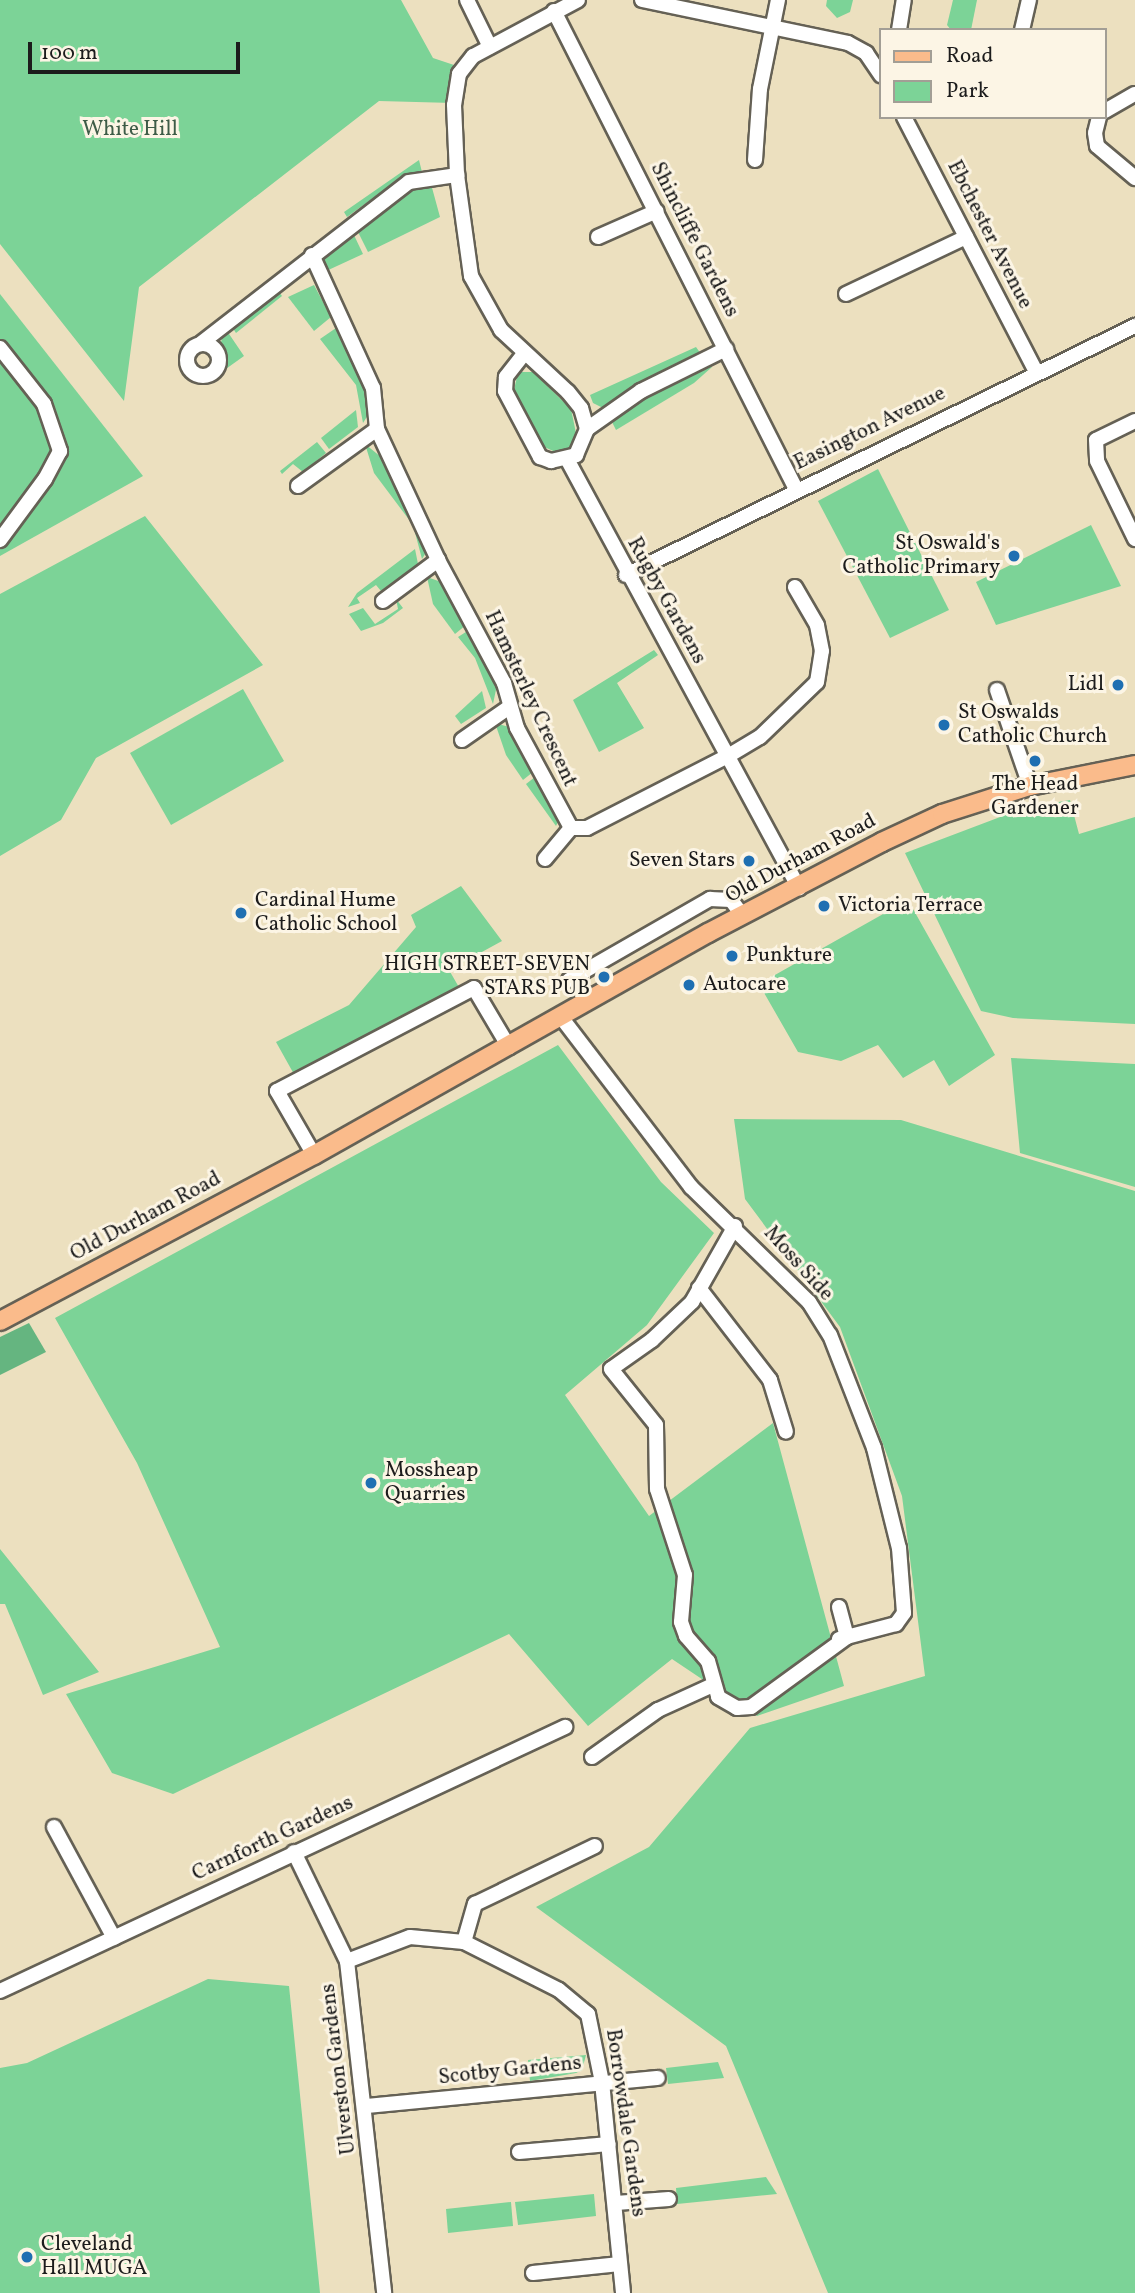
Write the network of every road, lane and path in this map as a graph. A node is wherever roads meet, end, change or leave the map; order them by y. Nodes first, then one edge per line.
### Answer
1 (467, 0) edge
2 (578, 0) edge
3 (778, 0) edge
4 (904, 0) edge
5 (1029, 0) edge
6 (652, 1) edge
7 (554, 11) junction
8 (772, 27) junction
9 (898, 28) edge
10 (1022, 28) edge
11 (490, 47) junction
12 (877, 57) edge
13 (1135, 94) edge
14 (1107, 110) edge
15 (905, 119) edge
16 (1098, 119) edge
17 (755, 160) dead end
18 (457, 175) junction
19 (1135, 178) edge
20 (657, 211) junction
21 (598, 237) dead end
22 (966, 237) junction
23 (312, 255) junction
24 (846, 294) dead end
25 (1131, 328) edge
26 (1135, 343) edge
27 (200, 344) dead end
28 (0, 348) edge
29 (726, 349) junction
30 (523, 355) junction
31 (1037, 372) junction
32 (1135, 421) edge
33 (377, 429) junction
34 (587, 429) junction
35 (567, 459) junction
36 (298, 485) dead end
37 (796, 489) junction
38 (0, 540) edge
39 (1135, 540) edge
40 (438, 561) junction
41 (626, 575) junction
42 (795, 587) dead end
43 (383, 601) dead end
44 (997, 690) dead end
45 (508, 708) junction
46 (462, 740) dead end
47 (728, 756) junction
48 (1135, 765) edge
49 (1030, 786) junction
50 (571, 828) junction
51 (545, 859) dead end
52 (799, 888) junction
53 (743, 916) junction
54 (569, 980) dead end
55 (561, 1017) junction
56 (509, 1047) junction
57 (314, 1155) junction
58 (735, 1226) junction
59 (699, 1288) junction
60 (0, 1321) edge
61 (786, 1432) dead end
62 (839, 1607) dead end
63 (843, 1638) junction
64 (713, 1685) junction
65 (565, 1727) dead end
66 (592, 1757) dead end
67 (54, 1827) dead end
68 (595, 1846) dead end
69 (294, 1852) junction
70 (114, 1938) junction
71 (464, 1942) junction
72 (347, 1961) junction
73 (0, 1991) edge
74 (658, 2078) dead end
75 (602, 2082) junction
76 (366, 2106) junction
77 (609, 2144) junction
78 (519, 2152) dead end
79 (669, 2199) dead end
80 (616, 2203) junction
81 (621, 2264) junction
82 (533, 2273) dead end
83 (384, 2293) edge
84 (624, 2293) edge

1 - 11 street
2 - 7 street
3 - 8 street
4 - 9 street
5 - 10 street
6 - 8 street
7 - 11 street
7 - 20 street, Shincliffe Gardens
8 - 12 street
8 - 17 street
11 - 18 street
13 - 14 street
15 - 22 street, Ebchester Avenue
16 - 19 street
18 - 23 street
18 - 30 street
20 - 21 street
20 - 29 street, Shincliffe Gardens
22 - 24 street
22 - 31 street, Ebchester Avenue
23 - 27 street
23 - 33 street, Hamsterley Crescent
25 - 26 street
25 - 31 street, Easington Avenue
28 - 38 street
29 - 34 street
29 - 37 street, Shincliffe Gardens
30 - 34 street
30 - 35 street
31 - 37 street, Easington Avenue
32 - 39 street
33 - 36 street
33 - 40 street, Hamsterley Crescent
34 - 35 street
35 - 41 street, Rugby Gardens
37 - 41 street, Easington Avenue
40 - 43 street
40 - 45 street, Hamsterley Crescent
41 - 47 street, Rugby Gardens
42 - 47 street
44 - 49 street
45 - 46 street
45 - 50 street, Hamsterley Crescent
47 - 50 street
47 - 52 street, Rugby Gardens
48 - 49 main road, Old Durham Road
49 - 52 main road, Old Durham Road
50 - 51 street
52 - 53 main road, Old Durham Road
53 - 54 street
53 - 55 main road, Old Durham Road
55 - 56 main road, Old Durham Road
55 - 58 street, Moss Side
56 - 57 main road, Old Durham Road
56 - 57 street
57 - 60 main road, Old Durham Road
58 - 59 street
58 - 63 street, Moss Side
59 - 61 street
59 - 64 street
62 - 63 street
63 - 64 street
64 - 66 street
65 - 69 street, Carnforth Gardens
67 - 70 street
68 - 71 street
69 - 70 street, Carnforth Gardens
69 - 72 street, Ulverston Gardens
70 - 73 street, Carnforth Gardens
71 - 72 street, Borrowdale Gardens
71 - 75 street, Borrowdale Gardens
72 - 76 street, Ulverston Gardens
74 - 75 street, Scotby Gardens
75 - 76 street, Scotby Gardens
75 - 77 street, Borrowdale Gardens
76 - 83 street, Ulverston Gardens
77 - 78 street
77 - 80 street, Borrowdale Gardens
79 - 80 street
80 - 81 street, Borrowdale Gardens
81 - 82 street
81 - 84 street, Borrowdale Gardens

